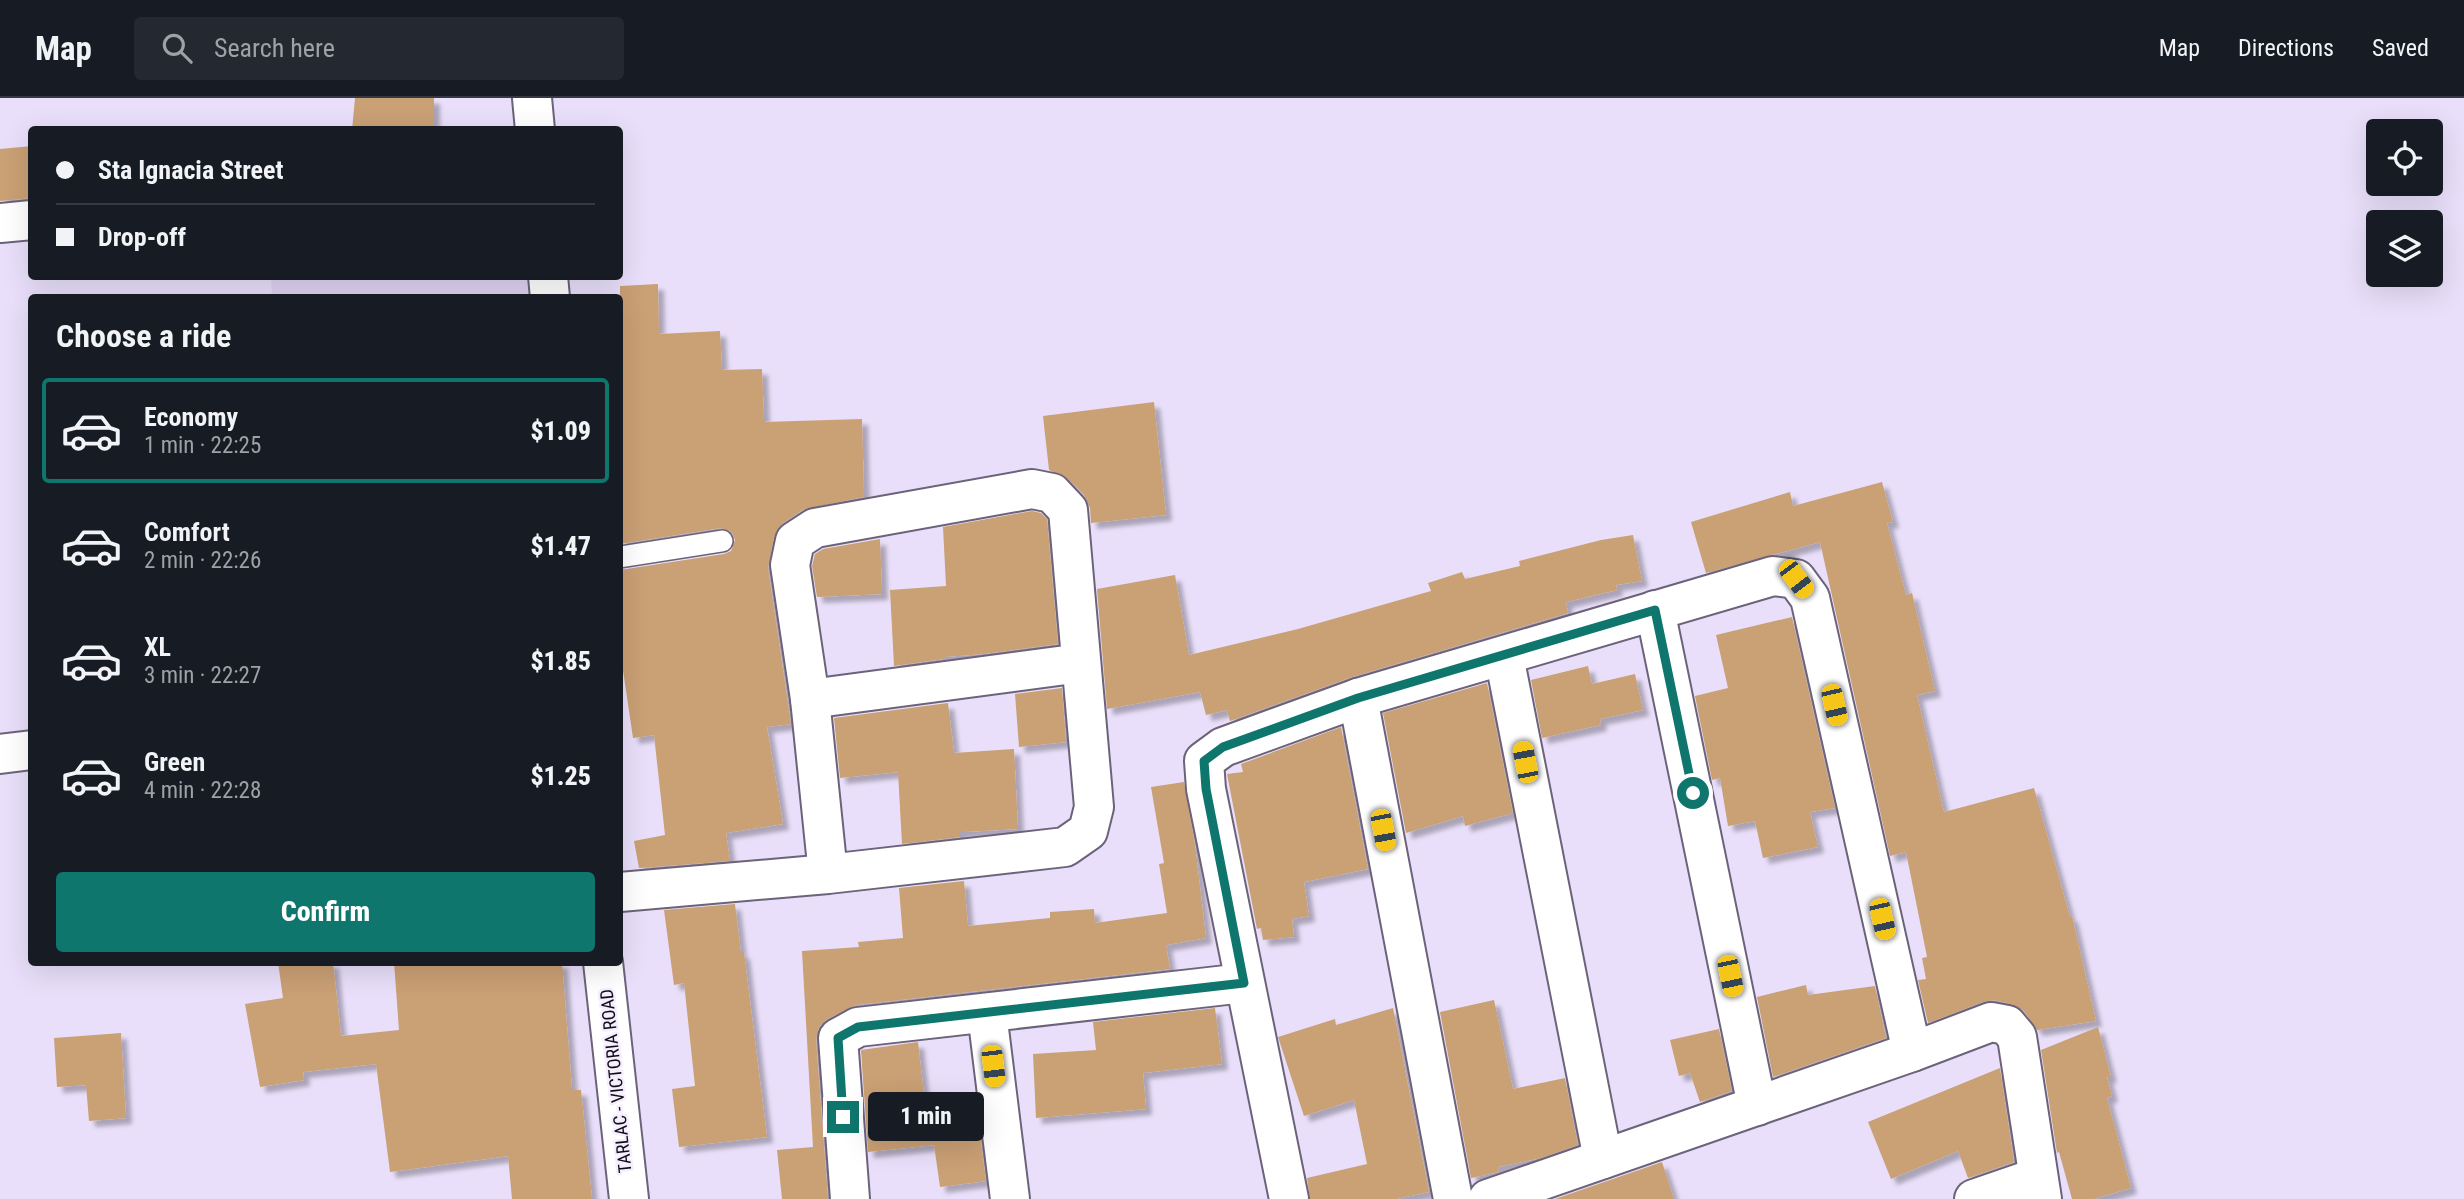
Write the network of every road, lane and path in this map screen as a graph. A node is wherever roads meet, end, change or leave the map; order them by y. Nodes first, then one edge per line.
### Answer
1 (532, 98) edge
2 (535, 126) edge
3 (28, 220) edge
4 (0, 223) edge
5 (722, 541) dead end
6 (623, 557) edge
7 (1655, 610) junction
8 (1504, 656) junction
9 (1081, 663) junction
10 (1358, 698) junction
11 (810, 699) junction
12 (28, 750) edge
13 (0, 754) edge
14 (828, 874) junction
15 (623, 892) edge
16 (603, 966) edge
17 (1244, 983) junction
18 (987, 1013) junction
19 (1912, 1052) junction
20 (1757, 1106) junction
21 (1603, 1159) junction
22 (2040, 1188) edge
23 (629, 1199) edge
24 (850, 1199) edge
25 (1010, 1199) edge
26 (1289, 1199) edge
27 (1453, 1199) edge
28 (1489, 1199) edge
29 (1974, 1199) edge

1 - 2 street
3 - 4 street
5 - 6 lane
7 - 8 street
7 - 19 street
7 - 20 street
8 - 10 street
8 - 21 street
9 - 11 street
9 - 11 street
9 - 14 street
10 - 17 street
10 - 27 street
11 - 14 street
12 - 13 street
14 - 15 street
16 - 23 street, TARLAC - VICTORIA ROAD
17 - 18 street
17 - 26 street
18 - 24 street
18 - 25 street
19 - 20 street
19 - 22 street
20 - 21 street
21 - 28 street
22 - 29 street

